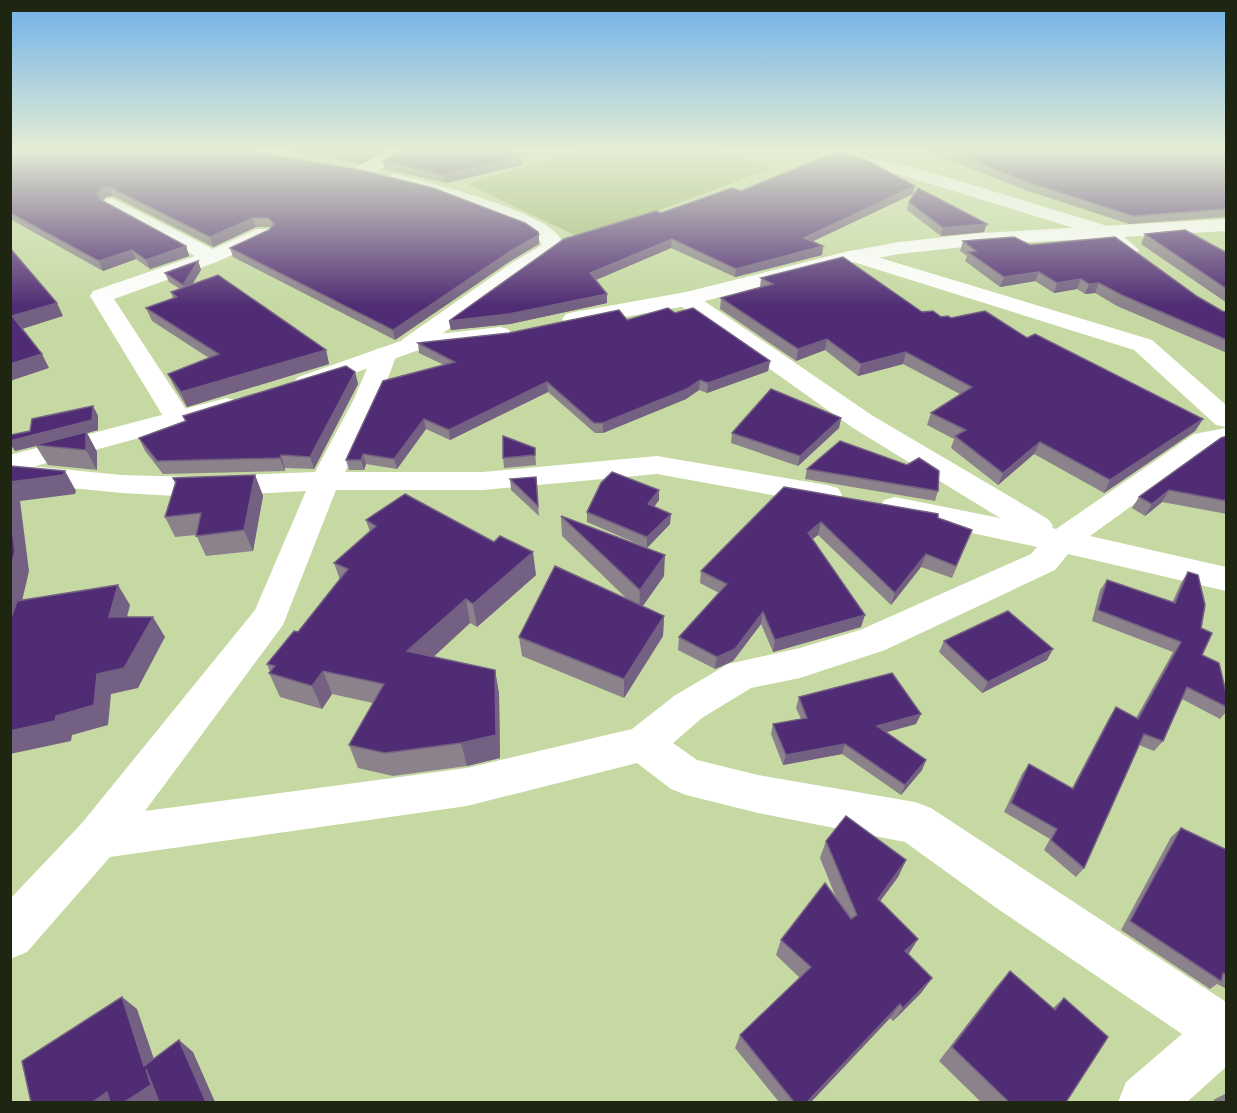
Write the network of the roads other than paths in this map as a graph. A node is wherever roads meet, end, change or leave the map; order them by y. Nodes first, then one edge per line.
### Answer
1 (472, 202) edge
2 (1009, 202) edge
3 (112, 203) edge
4 (1227, 225) edge
5 (1107, 232) junction
6 (264, 233) edge
7 (854, 256) junction
8 (212, 257) junction
9 (1143, 260) edge
10 (686, 299) junction
11 (554, 324) edge
12 (521, 331) edge
13 (399, 349) junction
14 (289, 387) edge
15 (245, 400) edge
16 (1227, 419) edge
17 (179, 420) junction
18 (1227, 436) edge
19 (10, 464) edge
20 (10, 473) edge
21 (325, 481) junction
22 (1061, 541) junction
23 (1227, 579) edge
24 (642, 744) junction
25 (98, 838) junction
26 (10, 935) edge
27 (1226, 1032) edge
28 (1146, 1102) edge

1 - 13 street
2 - 5 street
3 - 8 street
4 - 5 street
5 - 7 street
5 - 9 street
6 - 8 street
7 - 10 street
7 - 16 street
8 - 17 street
10 - 11 street
10 - 22 street
12 - 13 street
13 - 14 street
13 - 21 street
15 - 17 street
17 - 19 street
18 - 22 street
20 - 21 street
21 - 22 street
21 - 25 street
22 - 23 street
22 - 24 street
24 - 25 street
24 - 27 street
25 - 26 street
27 - 28 street

